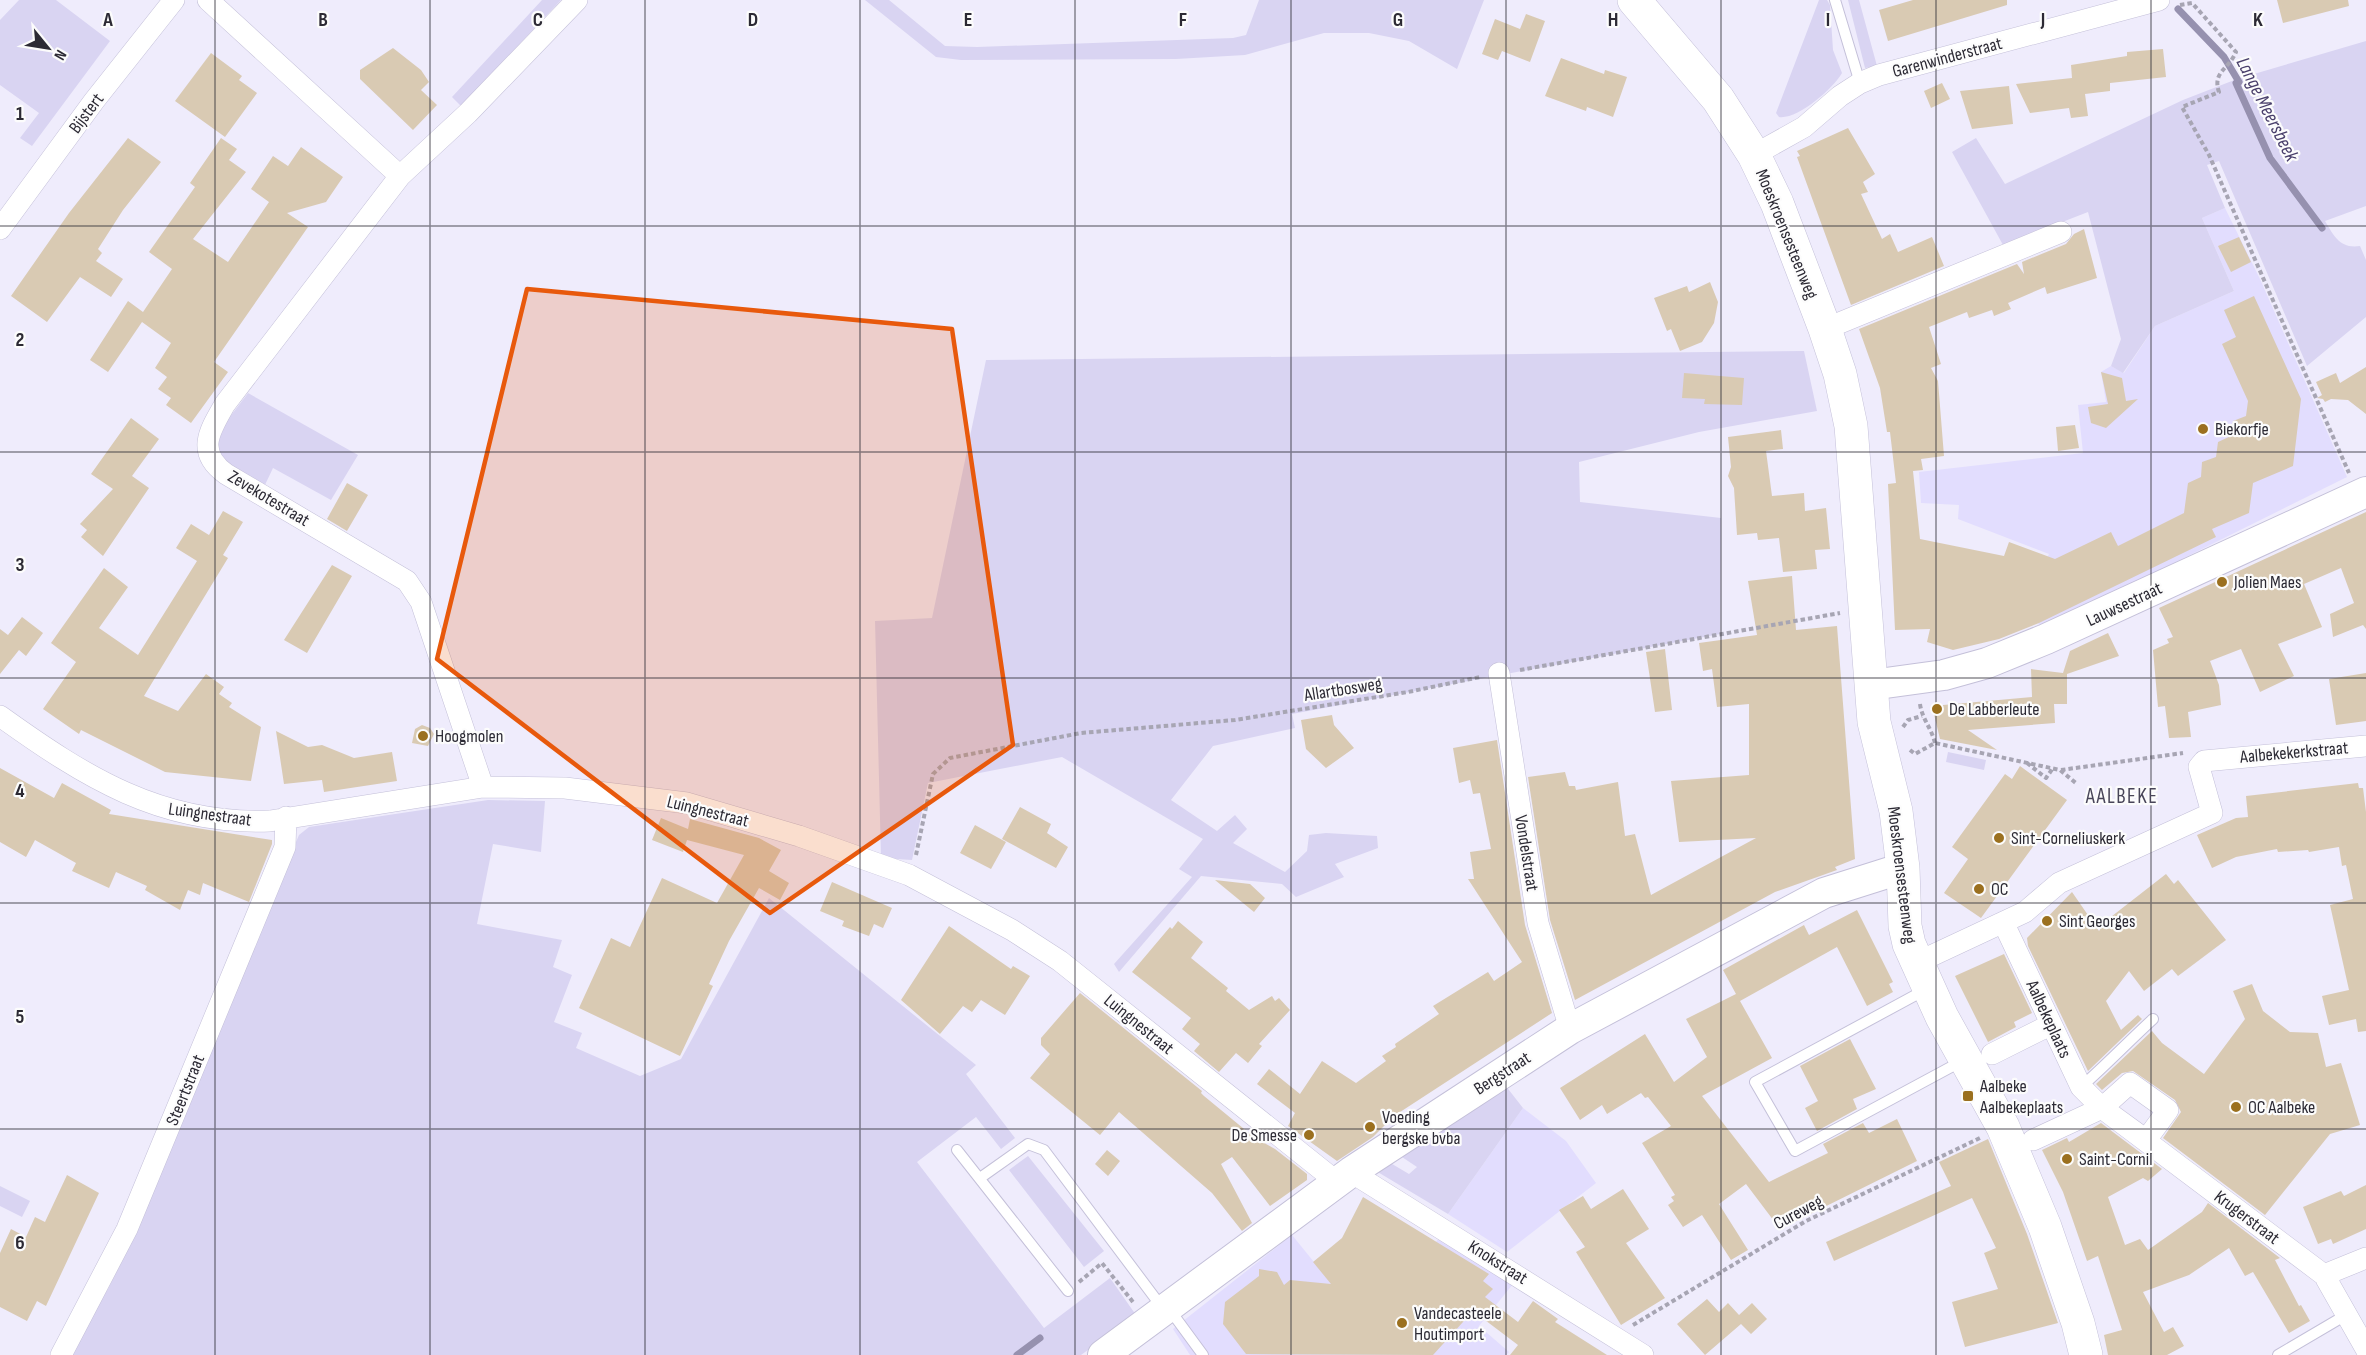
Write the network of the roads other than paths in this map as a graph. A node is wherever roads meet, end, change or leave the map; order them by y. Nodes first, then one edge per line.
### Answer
1 (174, 0) edge
2 (208, 0) edge
3 (577, 0) edge
4 (1634, 0) edge
5 (1835, 0) edge
6 (2167, 3) edge
7 (1860, 83) junction
8 (1754, 155) junction
9 (400, 176) junction
10 (0, 229) edge
11 (2061, 232) dead end
12 (1825, 329) junction
13 (2362, 494) edge
14 (1499, 673) road end
15 (1871, 685) junction
16 (0, 716) edge
17 (2366, 746) edge
18 (483, 787) junction
19 (285, 817) junction
20 (1903, 868) junction
21 (2004, 924) junction
22 (1922, 976) junction
23 (2153, 1019) dead end
24 (2046, 1027) dead end
25 (1570, 1029) junction
26 (1978, 1057) junction
27 (2080, 1091) junction
28 (2102, 1108) junction
29 (2052, 1124) dead end
30 (2024, 1136) junction
31 (957, 1150) dead end
32 (1344, 1177) junction
33 (980, 1178) junction
34 (2366, 1258) edge
35 (2324, 1275) junction
36 (1068, 1291) road end
37 (1160, 1313) junction
38 (2346, 1315) junction
39 (2366, 1349) edge
40 (61, 1355) edge
41 (1103, 1355) edge
42 (1203, 1355) edge
43 (1643, 1355) edge
44 (2086, 1355) edge
45 (2278, 1355) edge

1 - 10 street, Bijstert
2 - 9 street
3 - 9 street, Zevekotestraat
4 - 8 main road, Moeskroensesteenweg
5 - 7 lane
6 - 7 street, Garenwinderstraat
7 - 8 street, Garenwinderstraat
8 - 12 main road, Moeskroensesteenweg
9 - 18 street, Zevekotestraat
11 - 12 street
12 - 15 main road, Moeskroensesteenweg
13 - 15 street, Lauwsestraat
14 - 25 street, Vondelstraat
15 - 20 main road, Moeskroensesteenweg
16 - 19 street, Luingnestraat
17 - 21 street, Aalbekekerkstraat
18 - 19 street, Luingnestraat
18 - 32 street, Luingnestraat
19 - 40 street, Steertstraat
20 - 22 main road, Moeskroensesteenweg
20 - 25 street, Bergstraat
21 - 22 street
21 - 27 street, Aalbekeplaats
22 - 26 main road, Moeskroensesteenweg
22 - 26 lane
23 - 27 lane
24 - 26 street
25 - 32 street, Bergstraat
26 - 30 main road, Moeskroensesteenweg
27 - 28 street, Aalbekeplaats
27 - 29 street
28 - 30 street
28 - 35 street, Krugerstraat
30 - 44 main road, Moeskroensesteenweg
31 - 33 lane
32 - 37 street, Bergstraat
32 - 43 street, Knokstraat
33 - 36 lane
33 - 37 lane
34 - 35 street
35 - 38 street, Krugerstraat
37 - 41 street, Bergstraat
37 - 42 lane
38 - 39 street, Krugerstraat
38 - 45 lane

